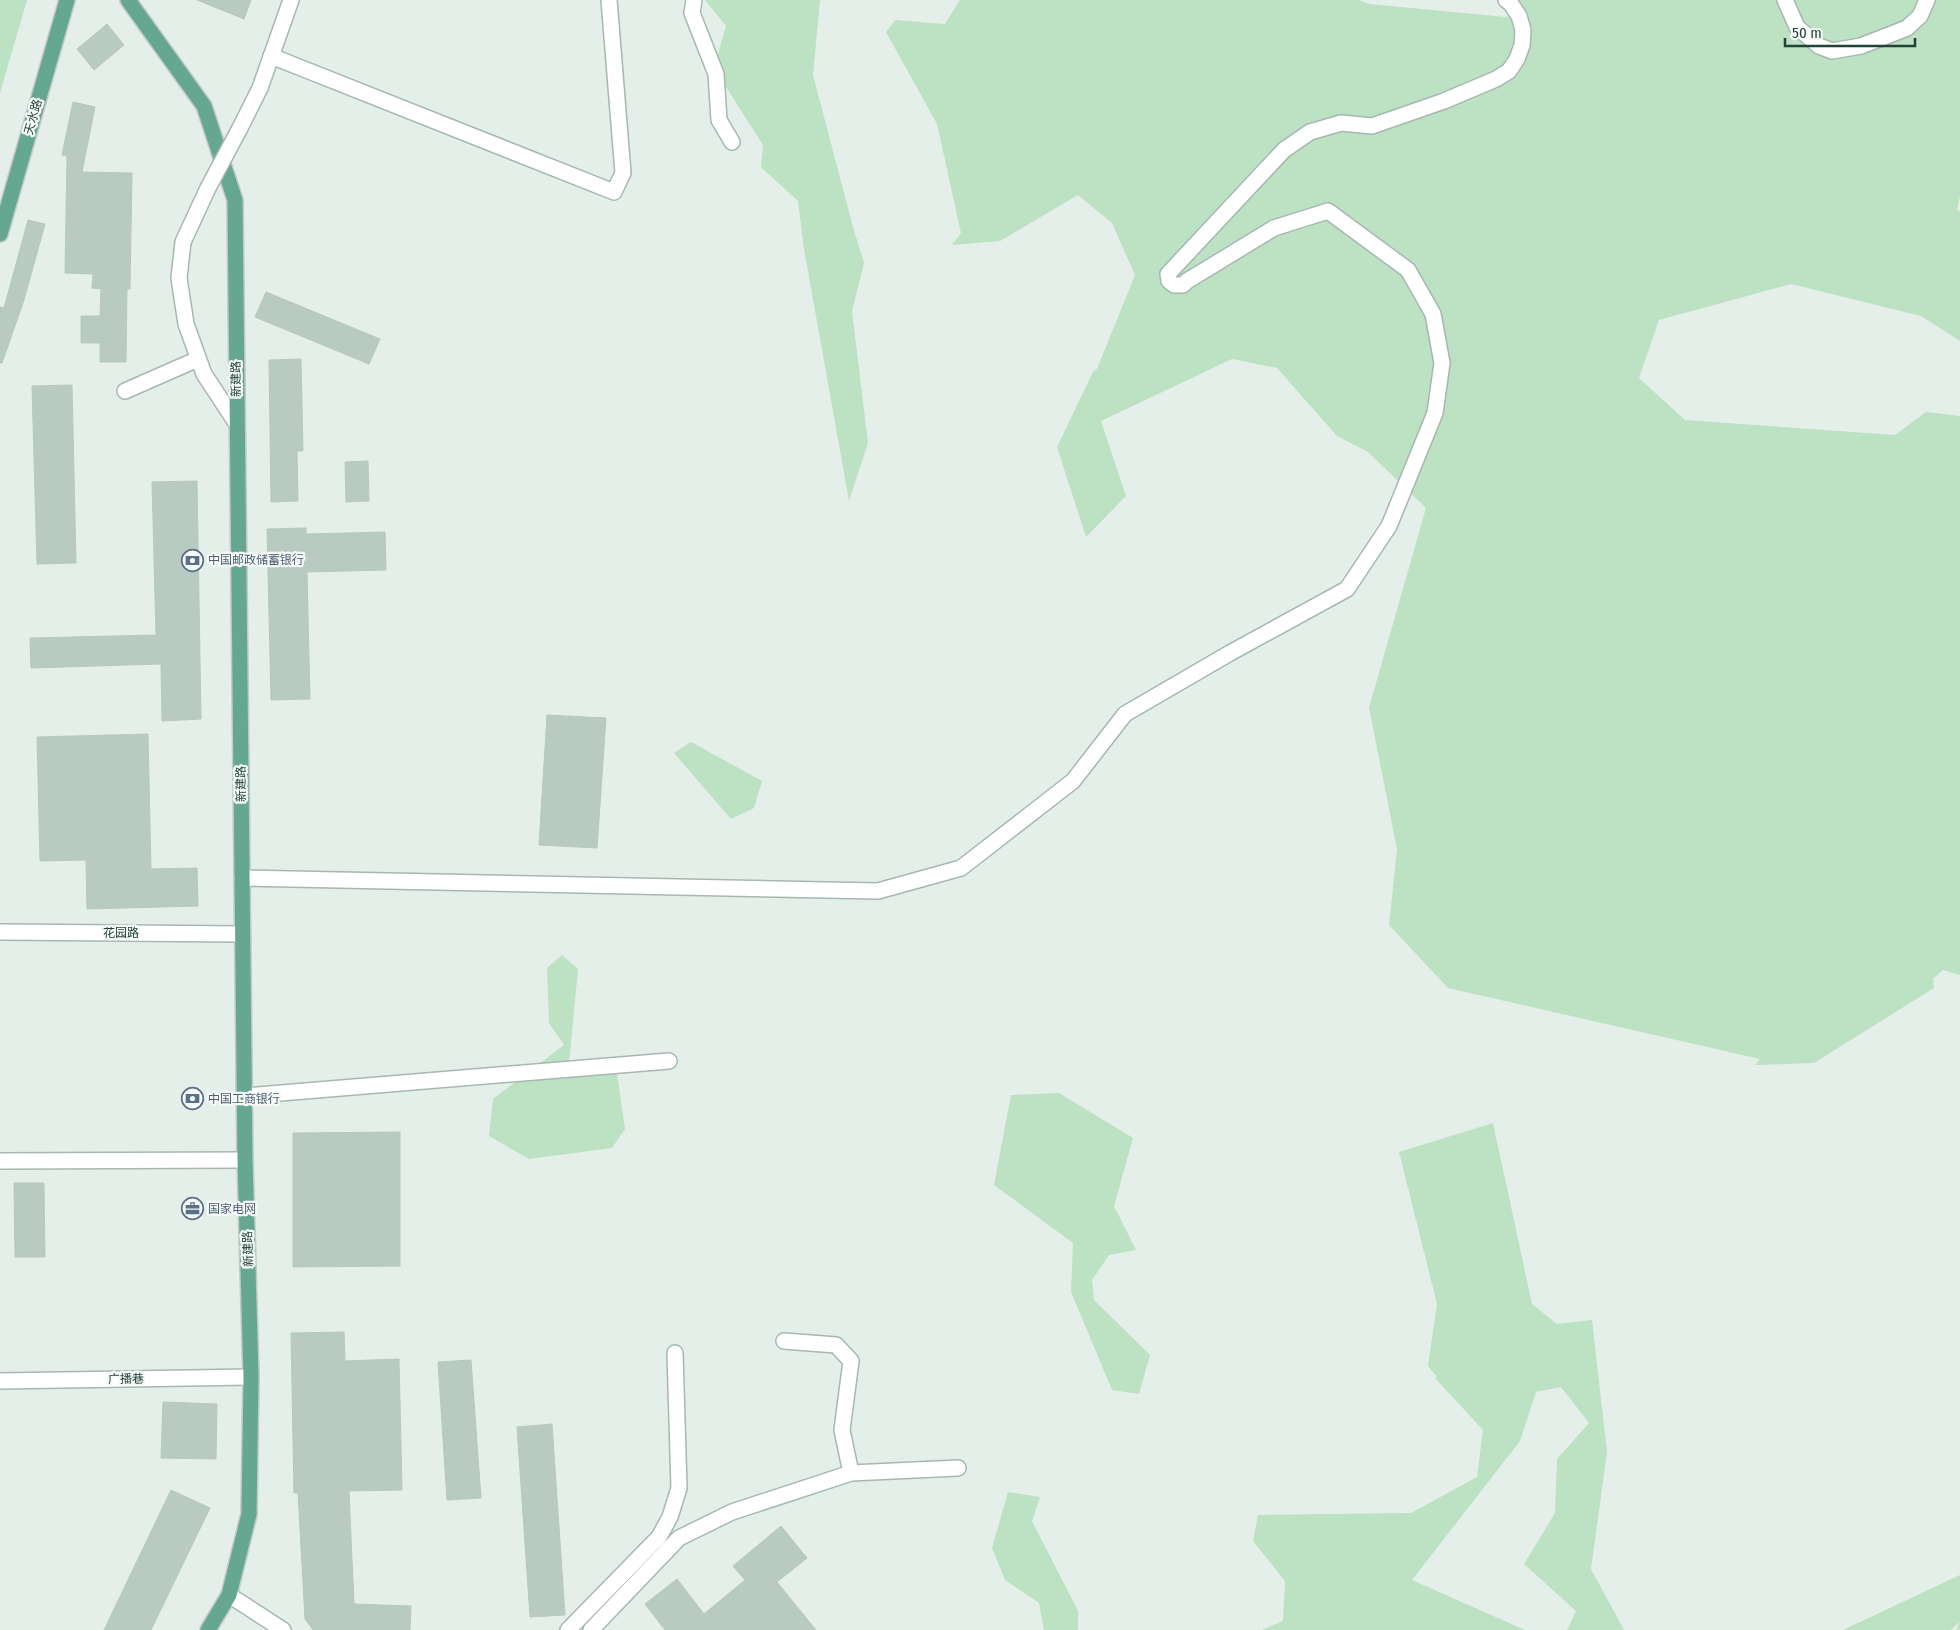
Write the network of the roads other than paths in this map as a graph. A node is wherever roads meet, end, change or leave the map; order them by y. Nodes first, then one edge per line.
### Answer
1 (66, 0) edge
2 (128, 0) edge
3 (291, 0) edge
4 (609, 0) edge
5 (694, 0) edge
6 (1506, 0) edge
7 (1785, 0) edge
8 (1927, 0) edge
9 (271, 56) junction
10 (732, 142) dead end
11 (0, 234) edge
12 (198, 358) junction
13 (125, 391) dead end
14 (237, 424) junction
15 (242, 878) junction
16 (0, 932) edge
17 (242, 934) junction
18 (670, 1061) dead end
19 (244, 1096) junction
20 (245, 1160) junction
21 (0, 1161) edge
22 (784, 1341) dead end
23 (675, 1353) dead end
24 (251, 1377) junction
25 (0, 1381) edge
26 (958, 1468) dead end
27 (851, 1473) junction
28 (229, 1596) junction
29 (208, 1630) edge
30 (282, 1630) edge
31 (568, 1630) edge
32 (590, 1630) edge

1 - 11 main road, 天水路
2 - 14 main road, 新建路
3 - 9 street
4 - 9 street
5 - 10 street
6 - 15 street
7 - 8 street
9 - 12 street, bridge
12 - 13 street
12 - 14 street
14 - 15 main road, 新建路
15 - 17 main road, 新建路
16 - 17 street, 花园路
17 - 19 main road, 新建路
18 - 19 street
19 - 20 main road, 新建路
20 - 21 street
20 - 24 main road, 新建路
22 - 27 street
23 - 31 street
24 - 25 street, 广播巷
24 - 28 main road, 新建路
26 - 27 street
27 - 32 street
28 - 29 main road, 新建路
28 - 30 street

